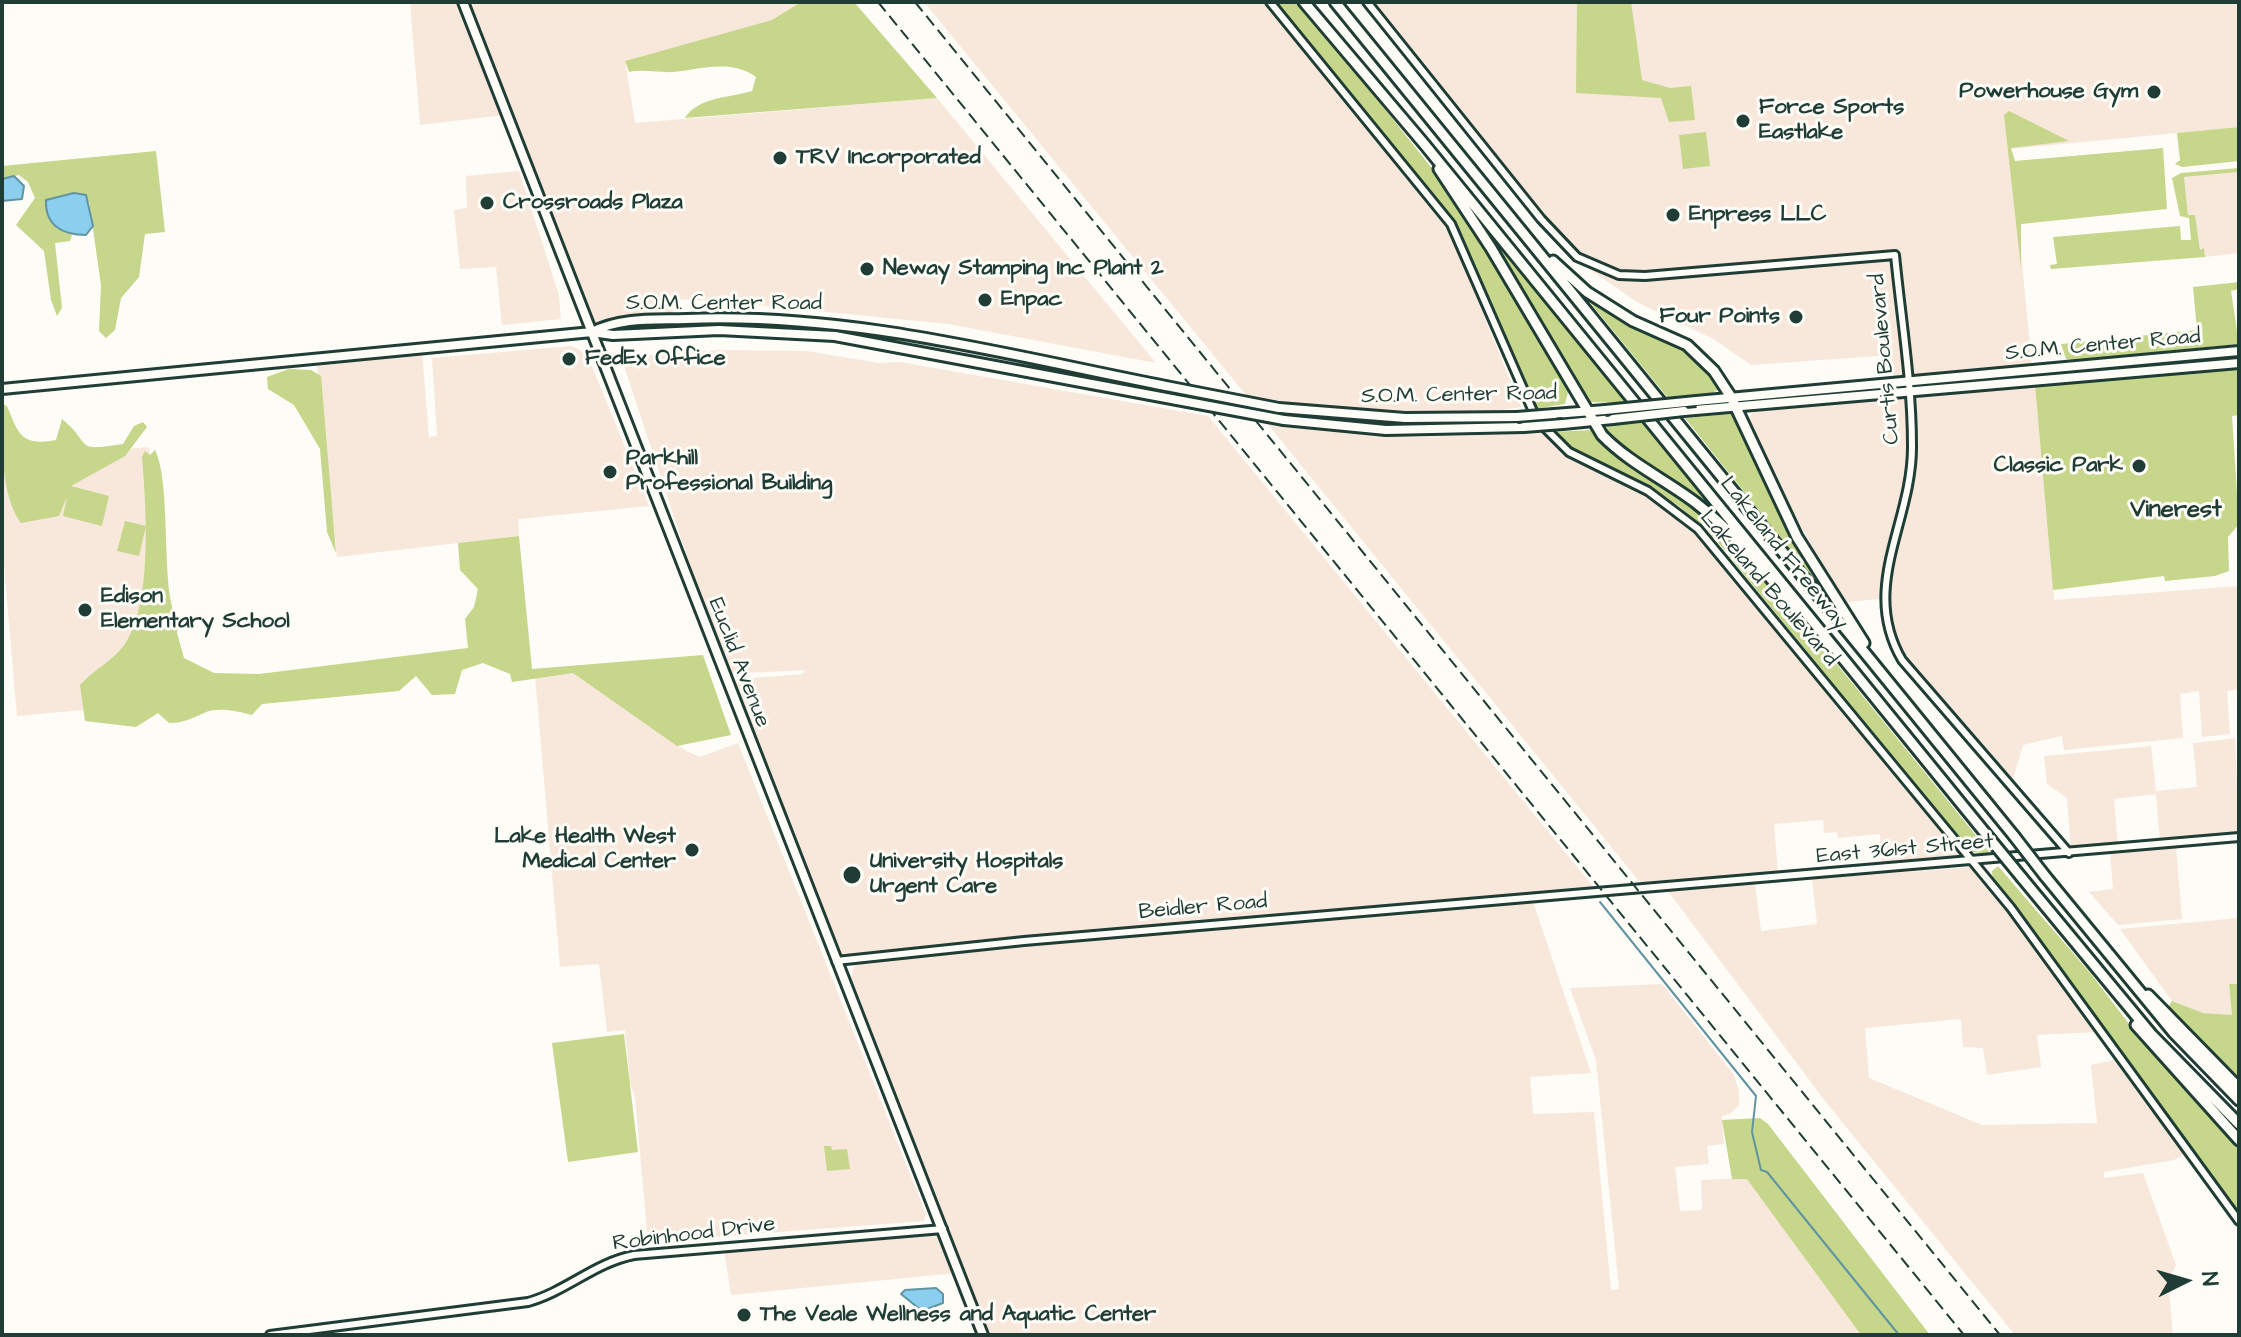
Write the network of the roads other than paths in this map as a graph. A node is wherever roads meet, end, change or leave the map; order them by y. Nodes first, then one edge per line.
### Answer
1 (463, 2) edge
2 (1270, 2) edge
3 (1304, 2) edge
4 (1335, 2) edge
5 (1367, 2) edge
6 (1425, 145) junction
7 (1529, 240) junction
8 (592, 332) junction
9 (2239, 351) edge
10 (2239, 363) edge
11 (1908, 387) junction
12 (2, 389) edge
13 (1732, 402) junction
14 (1586, 411) junction
15 (1592, 421) junction
16 (1897, 693) junction
17 (1898, 724) junction
18 (2239, 837) edge
19 (2069, 853) junction
20 (1974, 863) junction
21 (1574, 895) joint
22 (2088, 957) junction
23 (835, 961) junction
24 (2128, 977) junction
25 (2239, 1088) edge
26 (2239, 1100) edge
27 (2239, 1124) edge
28 (2239, 1140) edge
29 (2239, 1221) edge
30 (943, 1229) junction
31 (270, 1335) edge
32 (983, 1335) edge

1 - 8 main road, Euclid Avenue
2 - 20 street, Lakeland Boulevard
3 - 6 highway, Lakeland Freeway
4 - 7 highway, Lakeland Freeway
5 - 11 street, Curtis Boulevard
6 - 14 highway
6 - 17 highway, Lakeland Freeway
7 - 13 highway
7 - 16 highway, Lakeland Freeway
8 - 12 main road, S.O.M. Center Road
8 - 14 main road, S.O.M. Center Road, bridge
8 - 15 main road, S.O.M. Center Road, bridge
8 - 23 main road, Euclid Avenue
9 - 11 main road, S.O.M. Center Road
10 - 11 main road, S.O.M. Center Road
11 - 13 main road, S.O.M. Center Road
11 - 19 street, Curtis Boulevard
13 - 14 main road, S.O.M. Center Road, bridge
13 - 15 main road, S.O.M. Center Road, bridge
13 - 16 highway
14 - 15 highway
15 - 17 highway
16 - 24 highway, Lakeland Freeway, bridge
17 - 22 highway, Lakeland Freeway, bridge
18 - 19 street, East 361st Street
19 - 20 street, East 361st Street
20 - 21 street, East 361st Street
20 - 29 street, Lakeland Boulevard
21 - 23 street, Beidler Road
22 - 27 highway, Lakeland Freeway
22 - 28 highway
23 - 30 main road, Euclid Avenue
24 - 25 highway
24 - 26 highway, Lakeland Freeway
30 - 31 street, Robinhood Drive
30 - 32 main road, Euclid Avenue

